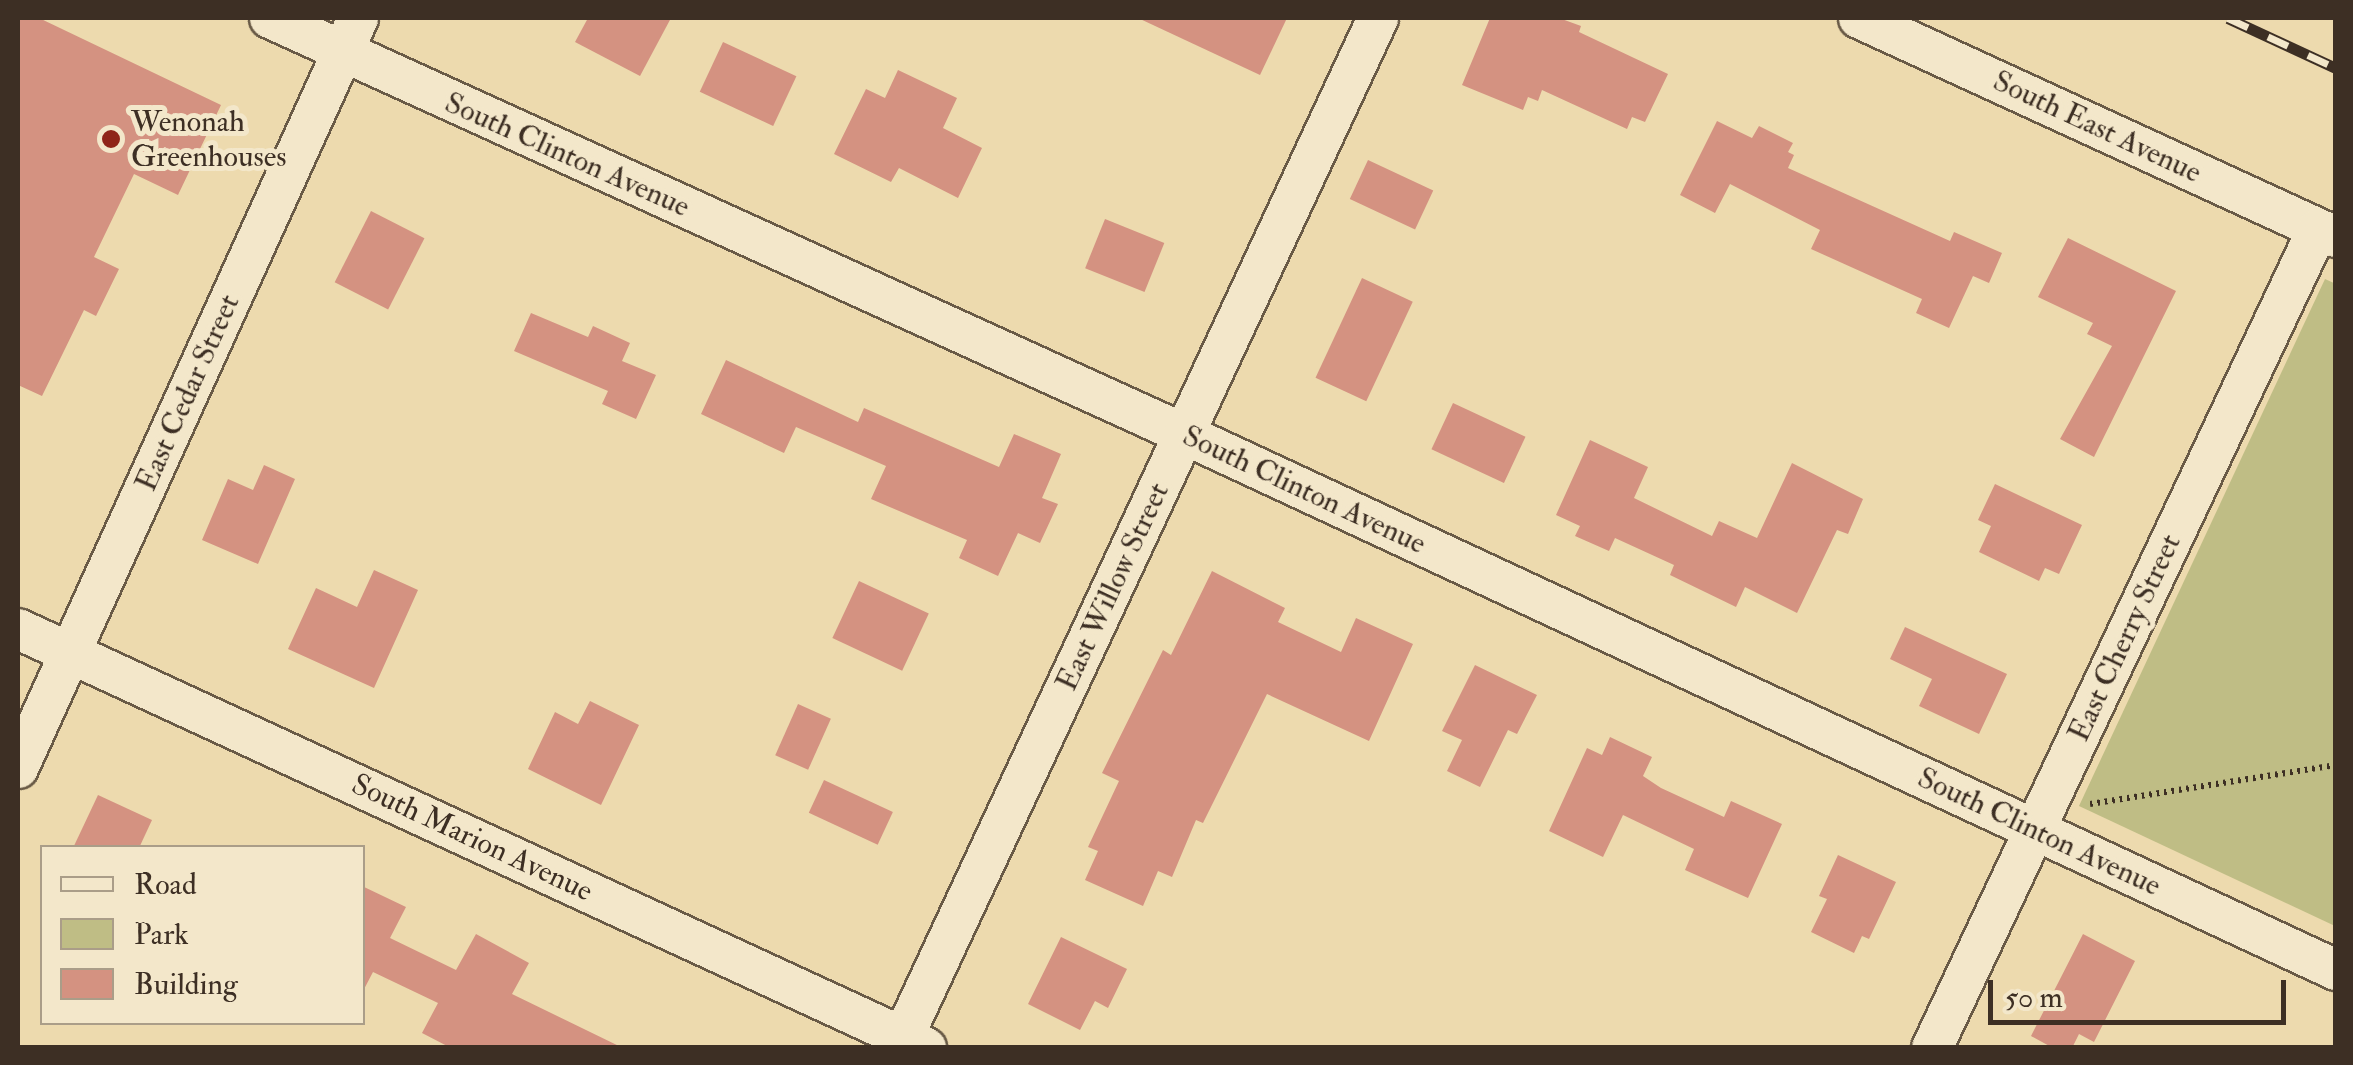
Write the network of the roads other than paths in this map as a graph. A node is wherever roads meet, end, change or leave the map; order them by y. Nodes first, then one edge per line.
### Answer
1 (270, 18) edge
2 (1378, 18) edge
3 (1859, 18) edge
4 (350, 35) edge
5 (2327, 233) edge
6 (1184, 434) junction
7 (18, 629) edge
8 (70, 653) junction
9 (18, 768) edge
10 (2035, 829) junction
11 (2336, 970) edge
12 (909, 1044) edge
13 (1932, 1048) edge

1 - 4 street, South Clinton Avenue
2 - 6 street, East Willow Street
3 - 5 street, South East Avenue
4 - 6 street, South Clinton Avenue
4 - 8 street, East Cedar Street
5 - 10 street, East Cherry Street
6 - 10 street, South Clinton Avenue
6 - 12 street, East Willow Street
7 - 8 street, South Marion Avenue
8 - 9 street, East Cedar Street
8 - 12 street, South Marion Avenue
10 - 11 street, South Clinton Avenue
10 - 13 street, East Cherry Street

